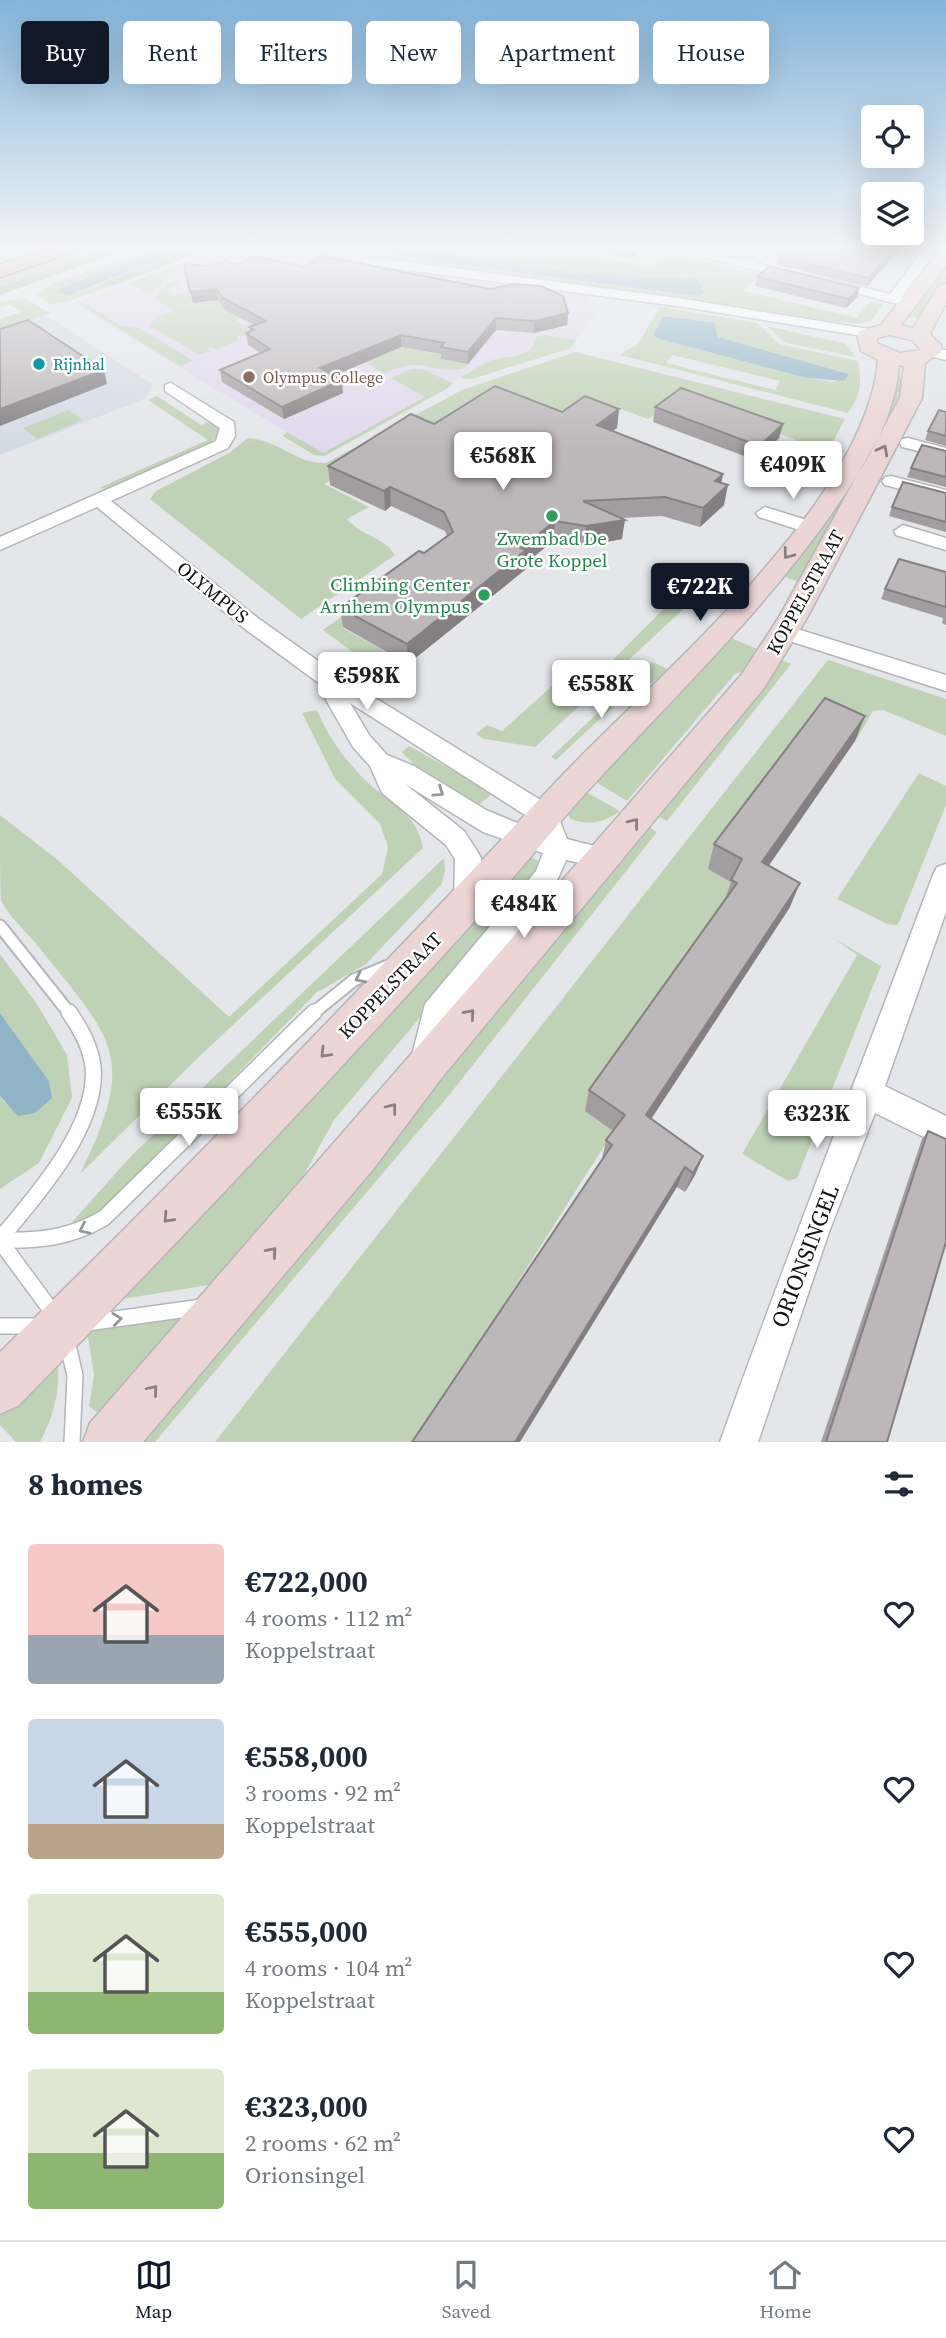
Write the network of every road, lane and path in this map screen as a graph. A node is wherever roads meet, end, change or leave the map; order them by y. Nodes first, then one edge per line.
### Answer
1 (751, 315) edge
2 (888, 315) edge
3 (937, 315) edge
4 (804, 325) joint
5 (874, 334) junction
6 (928, 350) edge
7 (889, 357) junction
8 (171, 388) dead end
9 (908, 443) dead end
10 (946, 453) edge
11 (891, 481) dead end
12 (946, 496) edge
13 (99, 500) junction
14 (765, 513) dead end
15 (809, 527) junction
16 (903, 531) dead end
17 (0, 544) edge
18 (946, 544) edge
19 (745, 609) junction
20 (789, 625) junction
21 (946, 673) edge
22 (330, 680) junction
23 (946, 683) edge
24 (395, 721) junction
25 (361, 741) junction
26 (379, 761) junction
27 (543, 834) junction
28 (606, 859) junction
29 (946, 875) edge
30 (467, 904) junction
31 (0, 926) edge
32 (423, 951) junction
33 (425, 1066) junction
34 (866, 1093) junction
35 (946, 1132) edge
36 (0, 1240) edge
37 (227, 1304) junction
38 (0, 1326) edge
39 (63, 1326) junction
40 (0, 1388) edge
41 (72, 1442) edge
42 (109, 1442) edge
43 (739, 1442) edge

1 - 4 street
2 - 5 street
3 - 6 street
4 - 5 street
5 - 6 street
5 - 7 street
6 - 7 street
20 -> 6 street, KOPPELSTRAAT
7 - 15 street, KOPPELSTRAAT
8 - 13 street
9 - 10 street
11 - 12 street
13 - 17 street
13 - 22 street, OLYMPUS
14 - 15 street
15 -> 19 street, KOPPELSTRAAT
16 - 18 street
19 - 20 street
19 - 27 street, KOPPELSTRAAT
20 - 21 street
20 - 23 street
28 -> 20 street, KOPPELSTRAAT
22 - 24 street, OLYMPUS
22 - 25 street, OLYMPUS
24 - 25 street
24 - 27 street, OLYMPUS
25 - 26 street, OLYMPUS
26 -> 27 street, OLYMPUS
26 - 30 street, OLYMPUS
27 - 28 street, OLYMPUS
27 - 30 street, KOPPELSTRAAT
27 - 33 street
33 -> 28 street, KOPPELSTRAAT
29 - 34 street, ORIONSINGEL
30 - 32 street, KOPPELSTRAAT
31 - 36 lane
32 -> 36 lane
32 -> 39 street, KOPPELSTRAAT
37 -> 33 street, KOPPELSTRAAT
34 - 35 street
34 - 43 street, ORIONSINGEL
36 - 39 lane
39 -> 37 lane
42 -> 37 street, KOPPELSTRAAT
38 - 39 lane
39 - 40 street, KOPPELSTRAAT
39 - 41 lane

